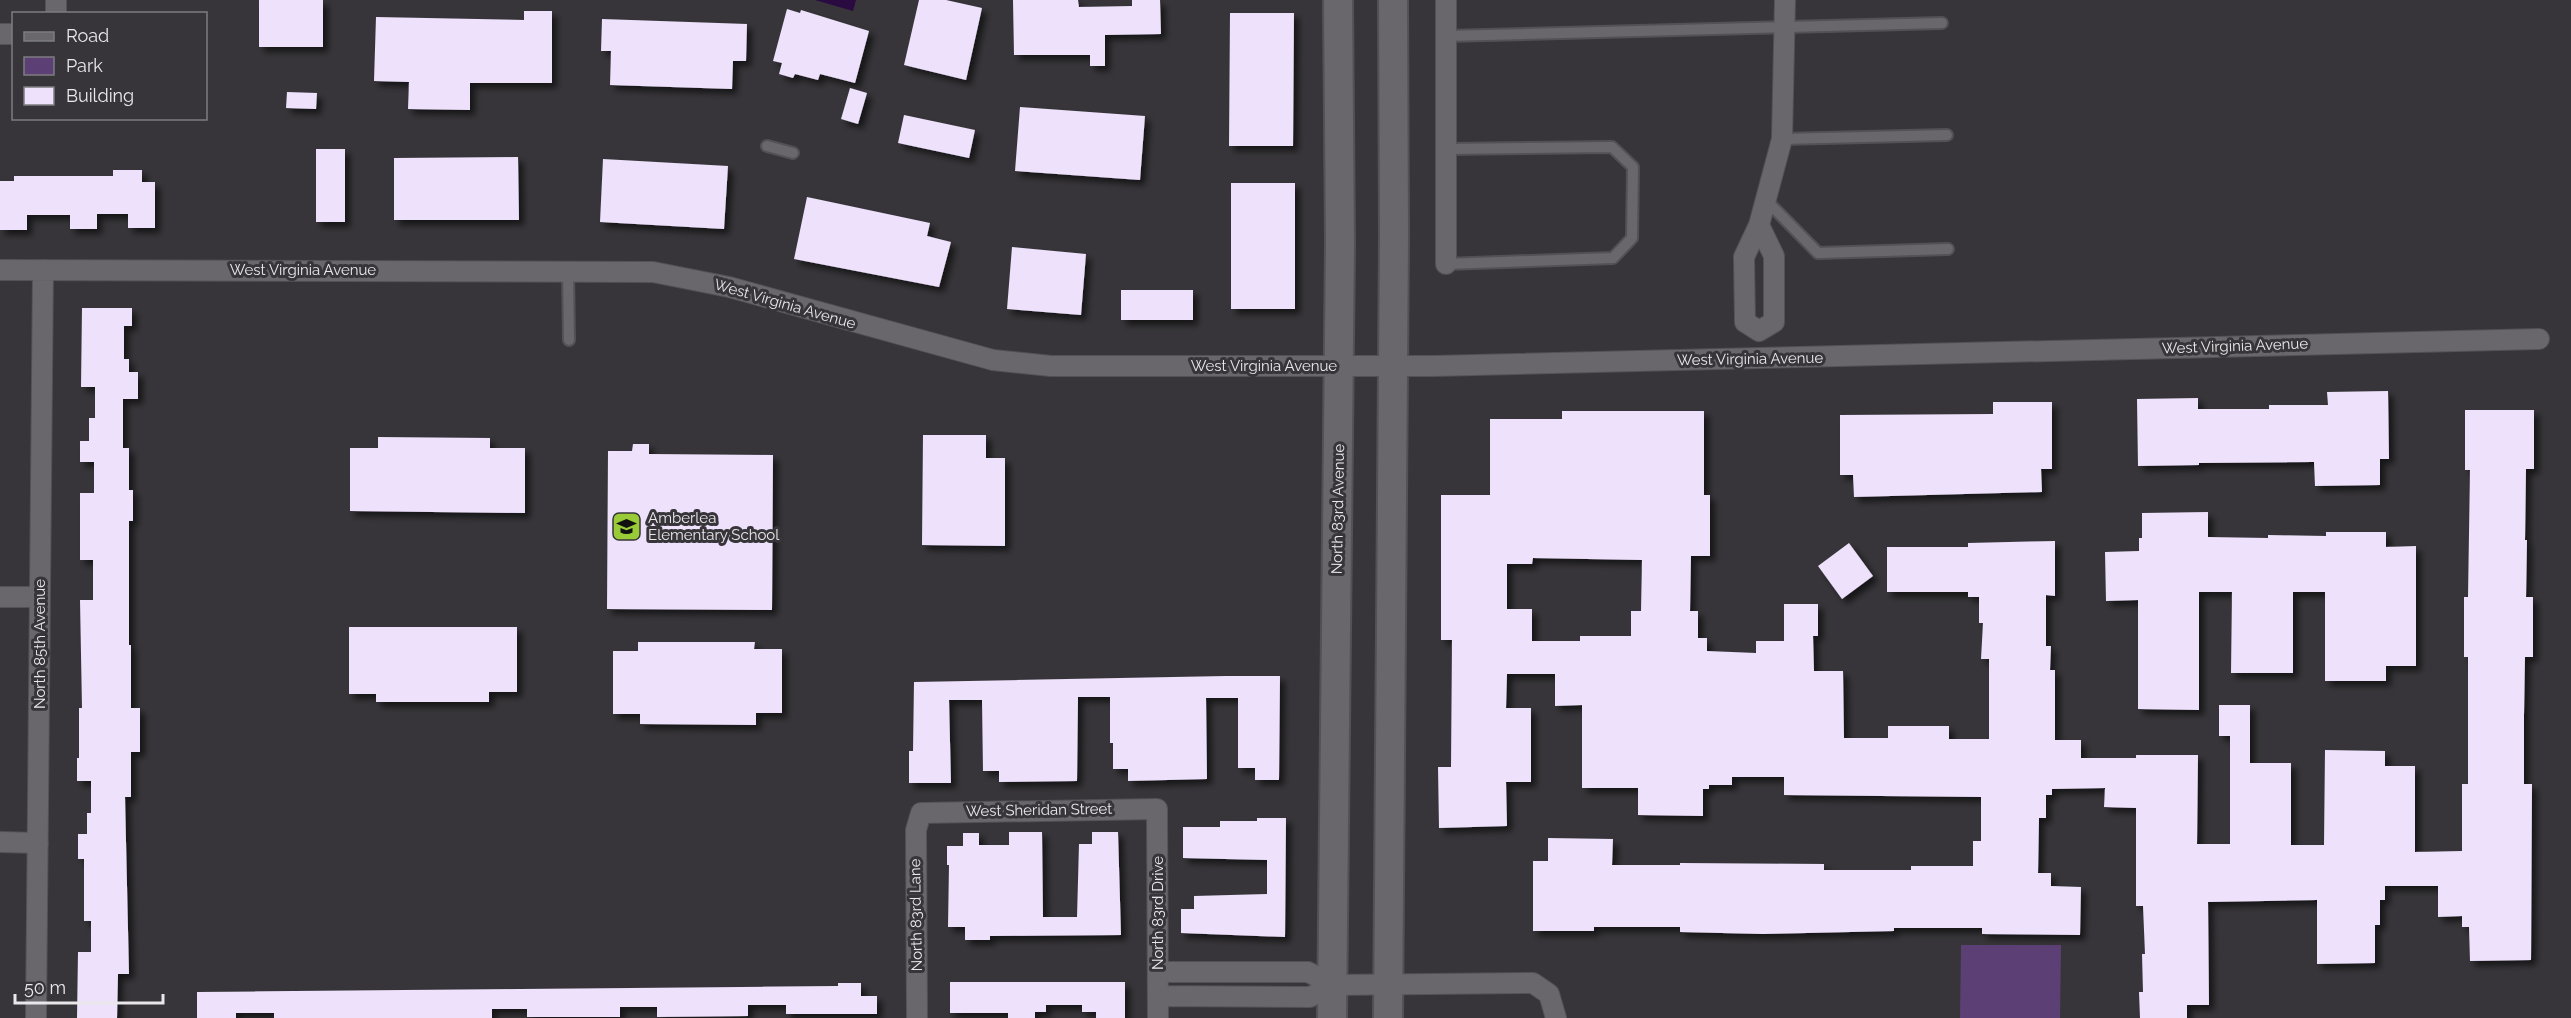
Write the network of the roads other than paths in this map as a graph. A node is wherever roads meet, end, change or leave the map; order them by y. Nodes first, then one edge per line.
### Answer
1 (1338, 0) edge
2 (1393, 0) edge
3 (1446, 0) edge
4 (1785, 0) edge
5 (1942, 23) dead end
6 (1785, 26) junction
7 (1446, 36) junction
8 (1947, 135) dead end
9 (1782, 139) junction
10 (767, 146) dead end
11 (1446, 149) junction
12 (793, 153) dead end
13 (1766, 200) junction
14 (1759, 225) junction
15 (1948, 249) dead end
16 (1446, 264) joint
17 (0, 270) edge
18 (43, 270) junction
19 (568, 272) junction
20 (1760, 331) junction
21 (2539, 339) dead end
22 (569, 340) dead end
23 (1761, 358) junction
24 (1339, 366) junction
25 (1394, 366) junction
26 (0, 597) edge
27 (40, 597) junction
28 (1157, 809) joint
29 (921, 813) joint
30 (0, 842) edge
31 (39, 843) junction
32 (1158, 972) junction
33 (1238, 972) junction
34 (1333, 985) junction
35 (1388, 985) junction
36 (1158, 996) junction
37 (1238, 997) junction
38 (36, 1018) edge
39 (917, 1018) edge
40 (1158, 1018) edge
41 (1332, 1018) edge
42 (1388, 1018) edge
43 (1556, 1018) edge

1 - 24 main road, North 83rd Avenue
2 - 25 main road
3 - 7 street
4 - 6 street
5 - 6 lane
6 - 7 lane
6 - 9 street
7 - 11 street
8 - 9 lane
9 - 13 street
10 - 12 lane
11 - 16 street
11 - 16 lane
13 - 14 street
13 - 15 lane
14 - 20 street
14 - 20 street
17 - 18 street, West Virginia Avenue
18 - 19 street, West Virginia Avenue
18 - 27 street, North 85th Avenue
19 - 22 lane
19 - 24 street, West Virginia Avenue
20 - 23 street
21 - 23 street, West Virginia Avenue
23 - 25 street, West Virginia Avenue
24 - 25 street, West Virginia Avenue
24 - 34 main road, North 83rd Avenue
25 - 35 main road
26 - 27 street
27 - 31 street, North 85th Avenue
28 - 29 street, West Sheridan Street
28 - 32 street, North 83rd Drive
29 - 39 street, North 83rd Lane
30 - 31 street
31 - 38 street, North 85th Avenue
32 - 33 street
32 - 36 street, North 83rd Drive
33 - 34 street
33 - 37 street
34 - 35 street
34 - 37 street
34 - 41 main road, North 83rd Avenue
35 - 42 main road
35 - 43 street
36 - 37 street
36 - 40 street, North 83rd Drive

